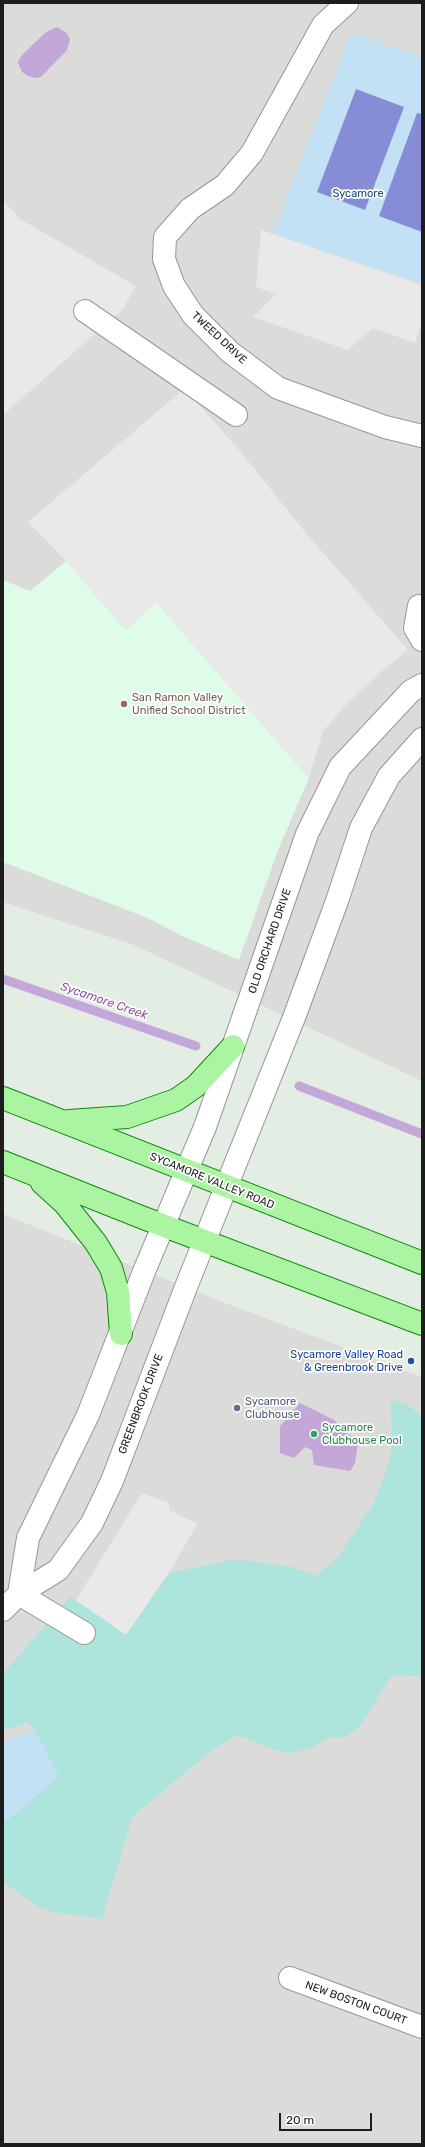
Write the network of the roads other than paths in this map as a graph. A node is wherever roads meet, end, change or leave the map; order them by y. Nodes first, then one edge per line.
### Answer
1 (347, 3) edge
2 (85, 311) dead end
3 (236, 415) dead end
4 (422, 436) edge
5 (422, 607) edge
6 (422, 640) edge
7 (422, 685) edge
8 (422, 739) edge
9 (233, 1046) junction
10 (3, 1098) edge
11 (64, 1121) junction
12 (3, 1162) edge
13 (186, 1171) junction
14 (33, 1174) junction
15 (226, 1187) junction
16 (164, 1226) junction
17 (204, 1241) junction
18 (422, 1263) edge
19 (422, 1324) edge
20 (121, 1334) junction
21 (19, 1594) junction
22 (3, 1610) edge
23 (84, 1633) dead end
24 (290, 1978) dead end
25 (422, 2027) edge

1 - 4 street, TWEED DRIVE
2 - 3 street
5 - 6 street
7 - 9 street, OLD ORCHARD DRIVE
8 - 15 street
9 - 11 main road
9 - 13 street, OLD ORCHARD DRIVE
10 - 11 main road, SYCAMORE VALLEY ROAD
11 - 13 main road, SYCAMORE VALLEY ROAD
12 - 14 main road
13 - 15 main road, SYCAMORE VALLEY ROAD
13 - 16 street, OLD ORCHARD DRIVE
14 - 16 main road
14 - 20 main road
15 - 17 street, GREENBROOK DRIVE
15 - 18 main road, SYCAMORE VALLEY ROAD
16 - 17 main road
16 - 20 street
17 - 19 main road
17 - 21 street, GREENBROOK DRIVE
20 - 21 street
21 - 22 street, GREENBROOK DRIVE
21 - 23 street
24 - 25 street, NEW BOSTON COURT

